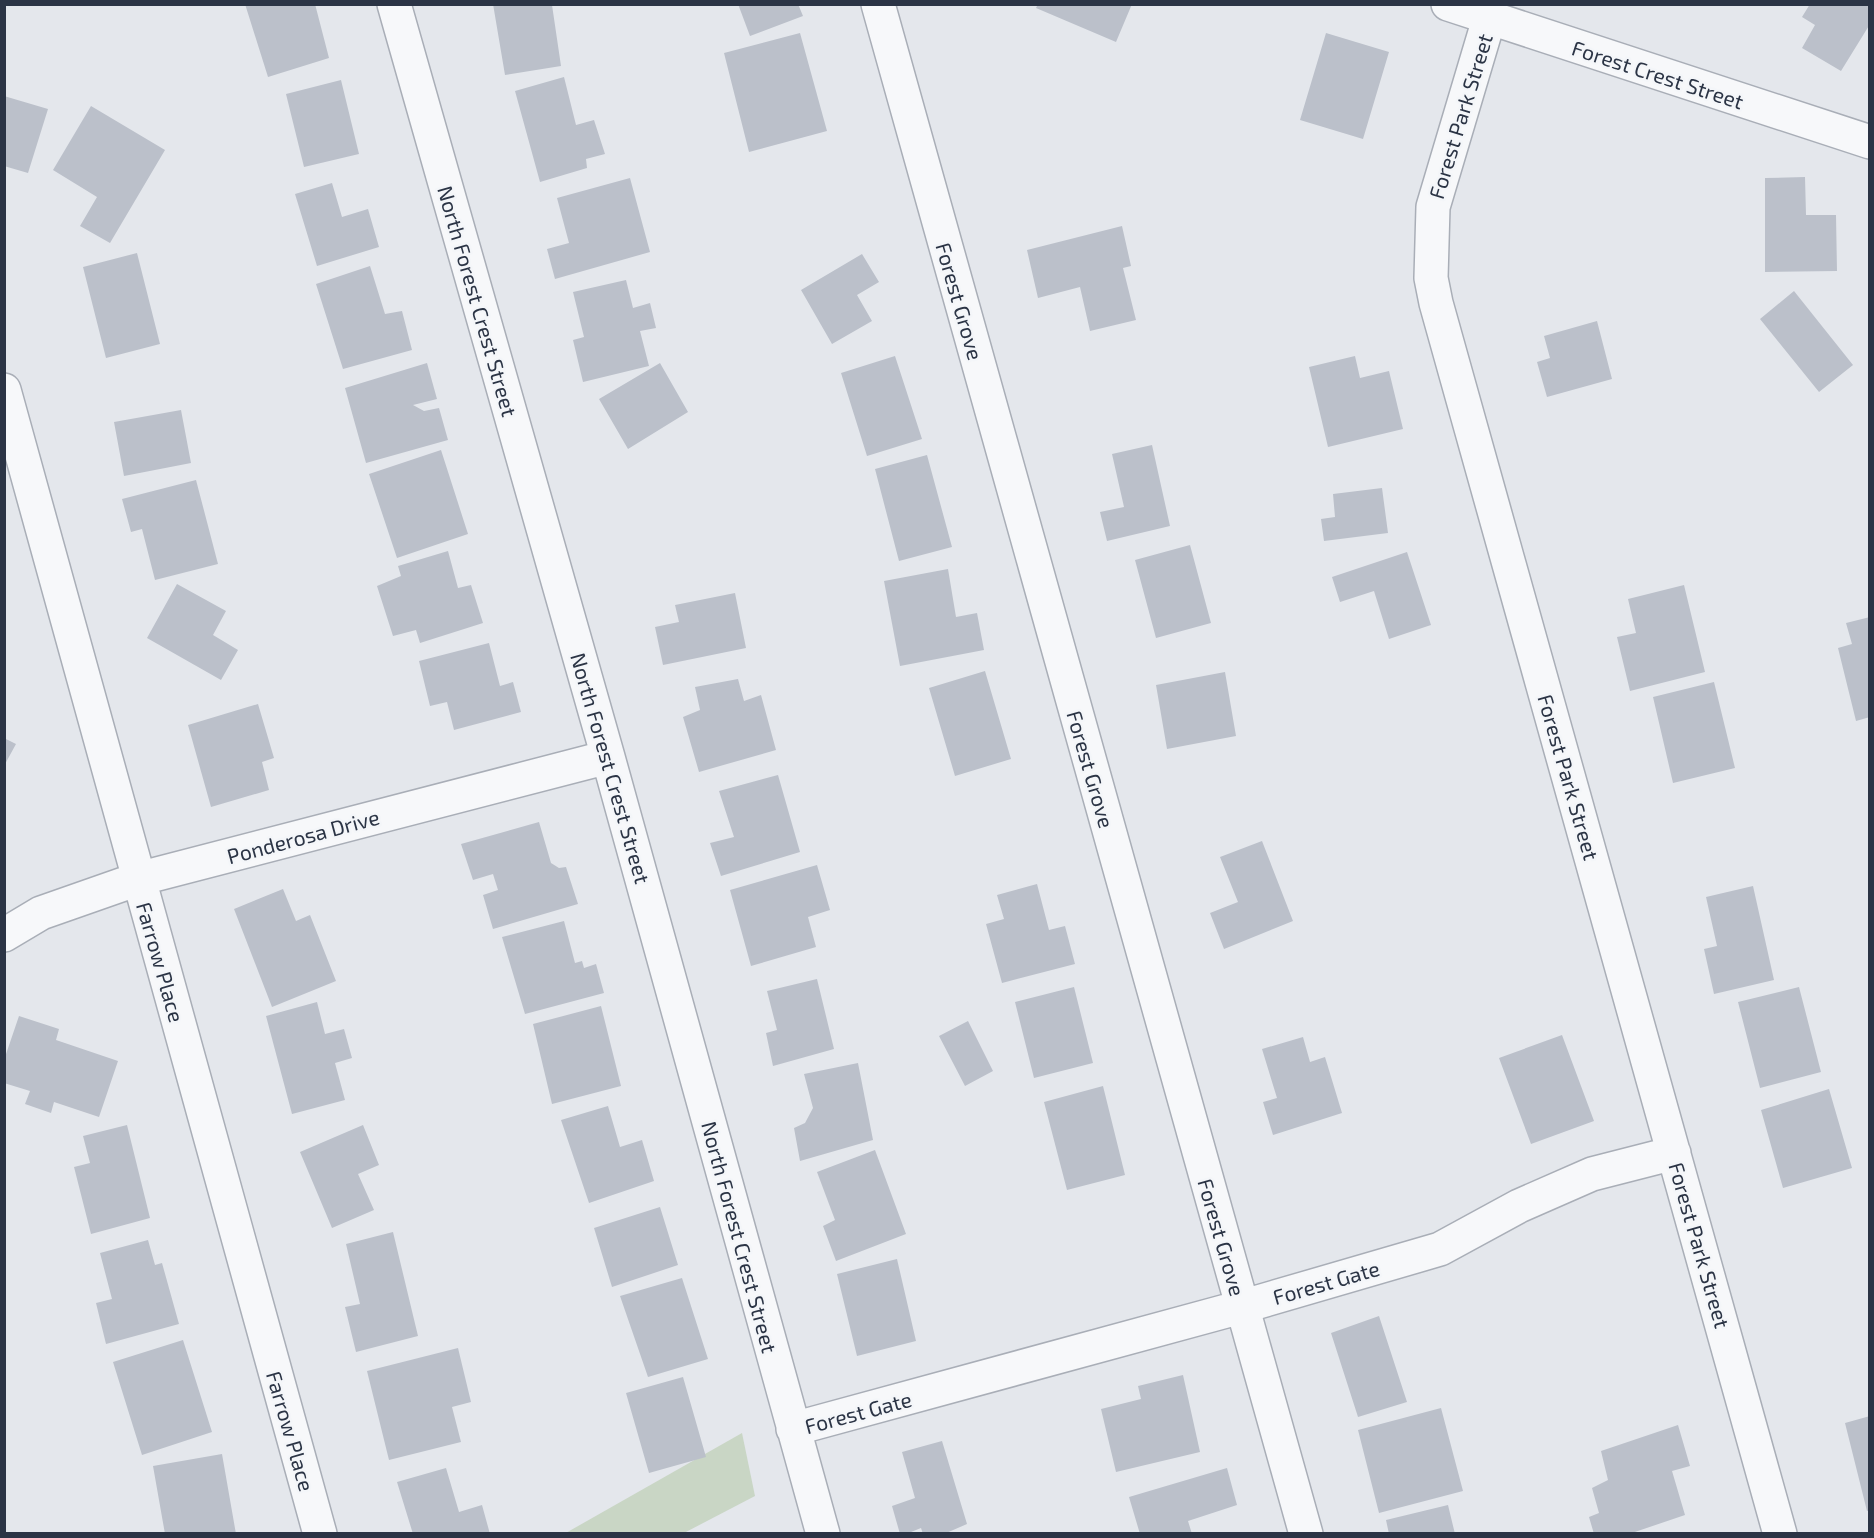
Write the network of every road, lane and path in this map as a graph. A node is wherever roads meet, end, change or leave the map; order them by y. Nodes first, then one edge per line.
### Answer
1 (394, 4) edge
2 (878, 4) edge
3 (1448, 4) edge
4 (1489, 19) junction
5 (1869, 142) edge
6 (4, 390) edge
7 (608, 757) junction
8 (138, 879) junction
9 (4, 935) edge
10 (1674, 1153) junction
11 (1241, 1307) junction
12 (793, 1429) junction
13 (320, 1533) edge
14 (823, 1533) edge
15 (1306, 1533) edge
16 (1780, 1533) edge

1 - 7 street, North Forest Crest Street
2 - 11 street, Forest Grove
3 - 4 street, Forest Crest Street
4 - 5 street, Forest Crest Street
4 - 10 street, Forest Park Street
6 - 8 street, Farrow Place
7 - 8 street, Ponderosa Drive
7 - 12 street, North Forest Crest Street
8 - 9 street, Ponderosa Drive
8 - 13 street, Farrow Place
10 - 11 street, Forest Gate
10 - 16 street, Forest Park Street
11 - 12 street, Forest Gate
11 - 15 street, Forest Grove
12 - 14 street, North Forest Crest Street

